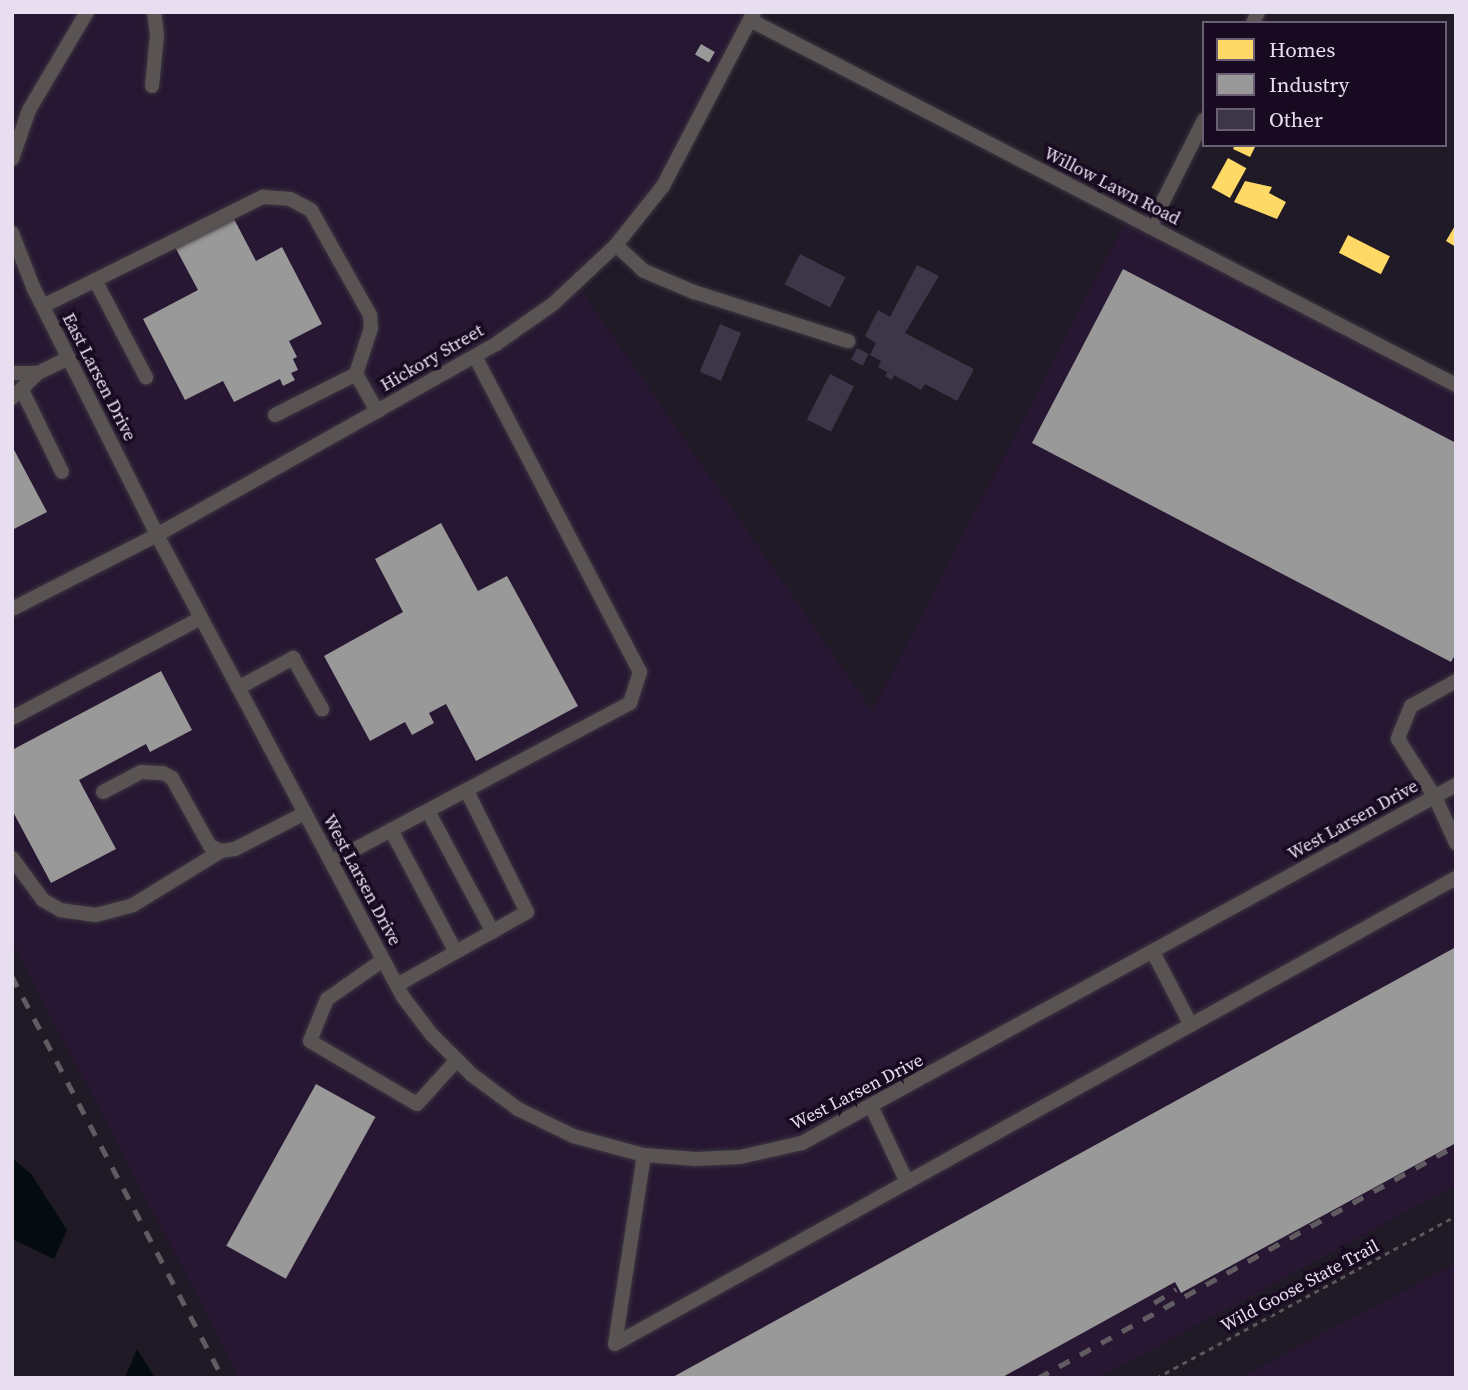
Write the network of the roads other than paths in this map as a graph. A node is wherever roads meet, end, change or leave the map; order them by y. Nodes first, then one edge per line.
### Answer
1 (87, 12) edge
2 (154, 12) edge
3 (752, 16) edge
4 (152, 86) dead end
5 (1202, 124) edge
6 (12, 159) edge
7 (1150, 227) junction
8 (12, 233) edge
9 (616, 245) junction
10 (95, 280) junction
11 (43, 306) junction
12 (848, 341) dead end
13 (475, 356) junction
14 (69, 358) junction
15 (12, 373) edge
16 (38, 373) junction
17 (356, 374) junction
18 (146, 377) dead end
19 (1456, 385) edge
20 (17, 394) edge
21 (377, 411) junction
22 (275, 415) dead end
23 (62, 472) dead end
24 (157, 535) junction
25 (12, 609) edge
26 (201, 618) junction
27 (1456, 681) edge
28 (238, 688) junction
29 (322, 709) dead end
30 (12, 718) edge
31 (1456, 785) edge
32 (467, 791) junction
33 (103, 792) dead end
34 (1436, 797) junction
35 (428, 811) junction
36 (305, 813) junction
37 (391, 830) junction
38 (1456, 843) edge
39 (221, 851) junction
40 (12, 858) edge
41 (331, 862) junction
42 (1456, 878) edge
43 (493, 932) junction
44 (456, 952) junction
45 (1154, 954) junction
46 (383, 960) junction
47 (397, 985) junction
48 (1191, 1025) junction
49 (456, 1061) junction
50 (872, 1108) junction
51 (644, 1155) junction
52 (907, 1182) junction

1 - 6 street
2 - 4 street
3 - 7 street, Willow Lawn Road
3 - 9 street, Hickory Street
5 - 7 street
7 - 19 street, Willow Lawn Road
8 - 11 street, East Larsen Drive
9 - 12 street
9 - 13 street, Hickory Street
10 - 11 street
10 - 17 street
10 - 18 street
11 - 14 street, East Larsen Drive
13 - 21 street, Hickory Street
13 - 32 street
14 - 16 street
14 - 24 street, East Larsen Drive
15 - 16 street
16 - 20 street
17 - 21 street
17 - 22 street
20 - 23 street
21 - 24 street, Hickory Street
24 - 25 street, Hickory Street
24 - 26 street, West Larsen Drive
26 - 28 street, West Larsen Drive
26 - 30 street
27 - 34 street
28 - 29 street
28 - 36 street, West Larsen Drive
31 - 34 street, West Larsen Drive
32 - 35 street
32 - 43 street
33 - 39 street
34 - 38 street
34 - 45 street, West Larsen Drive
35 - 37 street
35 - 43 street
36 - 39 street
36 - 41 street, West Larsen Drive
37 - 41 street
37 - 44 street
39 - 40 street
41 - 46 street, West Larsen Drive
42 - 48 street
43 - 44 street
44 - 47 street
45 - 48 street
45 - 50 street, West Larsen Drive
46 - 47 street, West Larsen Drive
46 - 49 street
47 - 49 street, West Larsen Drive
48 - 52 street
49 - 51 street, West Larsen Drive
50 - 51 street, West Larsen Drive
50 - 52 street
51 - 52 street

